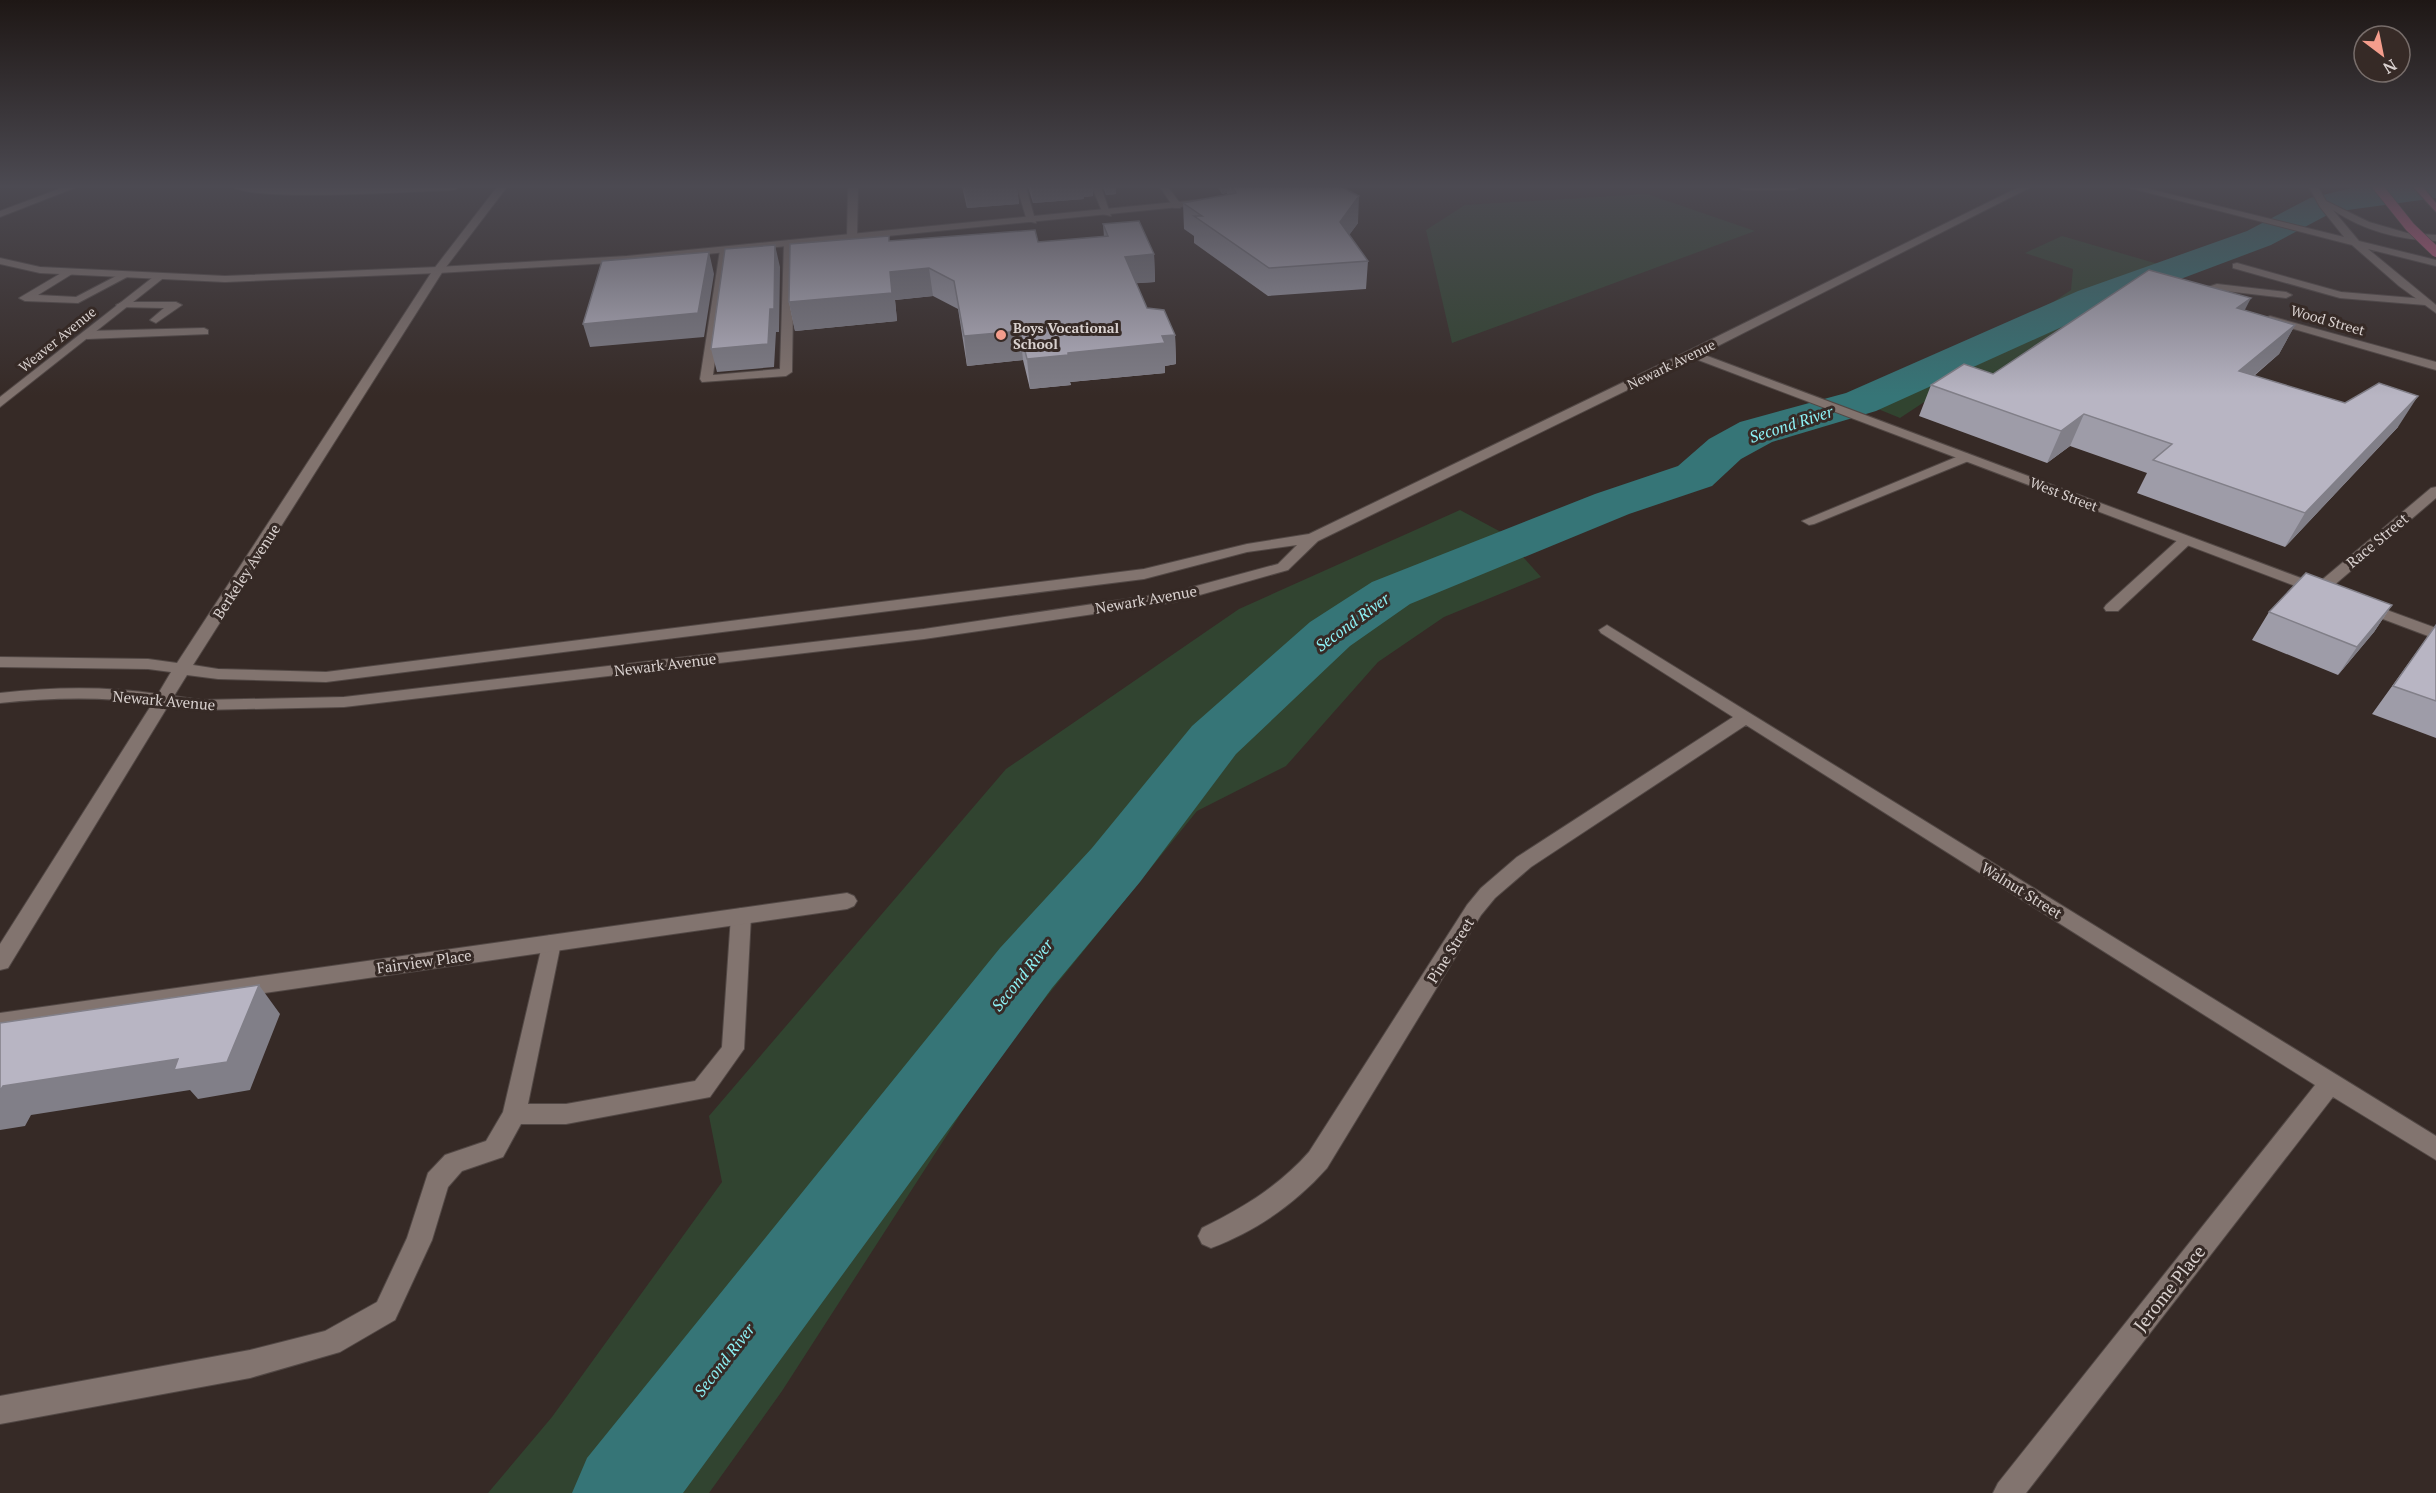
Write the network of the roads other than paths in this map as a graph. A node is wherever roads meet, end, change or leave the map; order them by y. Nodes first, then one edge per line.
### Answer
1 (448, 257) edge
2 (652, 257) edge
3 (724, 257) edge
4 (789, 257) edge
5 (1887, 257) edge
6 (2374, 257) edge
7 (2411, 257) edge
8 (0, 261) edge
9 (2436, 263) edge
10 (2237, 266) dead end
11 (438, 270) junction
12 (68, 272) junction
13 (124, 276) junction
14 (161, 276) junction
15 (2242, 290) junction
16 (2321, 294) junction
17 (2286, 295) dead end
18 (2210, 302) edge
19 (2426, 302) junction
20 (122, 305) junction
21 (2436, 310) edge
22 (2255, 315) edge
23 (156, 320) dead end
24 (204, 332) dead end
25 (87, 335) junction
26 (1692, 354) junction
27 (2436, 366) edge
28 (0, 404) edge
29 (1966, 457) junction
30 (2436, 491) edge
31 (1809, 521) dead end
32 (1313, 538) junction
33 (2186, 540) junction
34 (2319, 590) junction
35 (2112, 608) dead end
36 (1607, 630) dead end
37 (2436, 634) edge
38 (0, 662) edge
39 (182, 669) junction
40 (0, 698) edge
41 (164, 699) junction
42 (1746, 717) junction
43 (847, 901) dead end
44 (741, 916) junction
45 (551, 943) junction
46 (0, 962) edge
47 (0, 1022) edge
48 (2330, 1083) junction
49 (514, 1114) junction
50 (2436, 1149) edge
51 (1211, 1236) dead end
52 (0, 1410) edge
53 (2008, 1493) edge

1 - 11 street, Berkeley Avenue
2 - 11 street
3 - 4 street
5 - 26 street, Newark Avenue
6 - 19 street
7 - 9 street
8 - 12 street
10 - 16 street
11 - 14 street
11 - 39 street, Berkeley Avenue
12 - 13 street
12 - 13 street
13 - 14 street
14 - 20 street, Weaver Avenue
15 - 16 street
15 - 17 street
15 - 18 street
16 - 19 street
19 - 21 street
20 - 23 street
20 - 25 street, Weaver Avenue
22 - 27 street, Wood Street
24 - 25 street
25 - 28 street, Weaver Avenue
26 - 29 street, West Street
26 - 32 street, Newark Avenue
29 - 31 street
29 - 33 street, West Street
30 - 34 street, Race Street
32 - 39 street, Newark Avenue
32 - 41 street, Newark Avenue
33 - 34 street, West Street
33 - 35 street
34 - 37 street, West Street
36 - 42 street, Walnut Street
38 - 39 street, Newark Avenue
39 - 41 street, Berkeley Avenue
40 - 41 street, Newark Avenue
41 - 46 street, Berkeley Avenue
42 - 48 street, Walnut Street
42 - 51 street, Pine Street
43 - 44 street, Fairview Place
44 - 45 street, Fairview Place
44 - 49 street
45 - 47 street, Fairview Place
45 - 49 street
48 - 50 street, Walnut Street
48 - 53 street, Jerome Place
49 - 52 street

